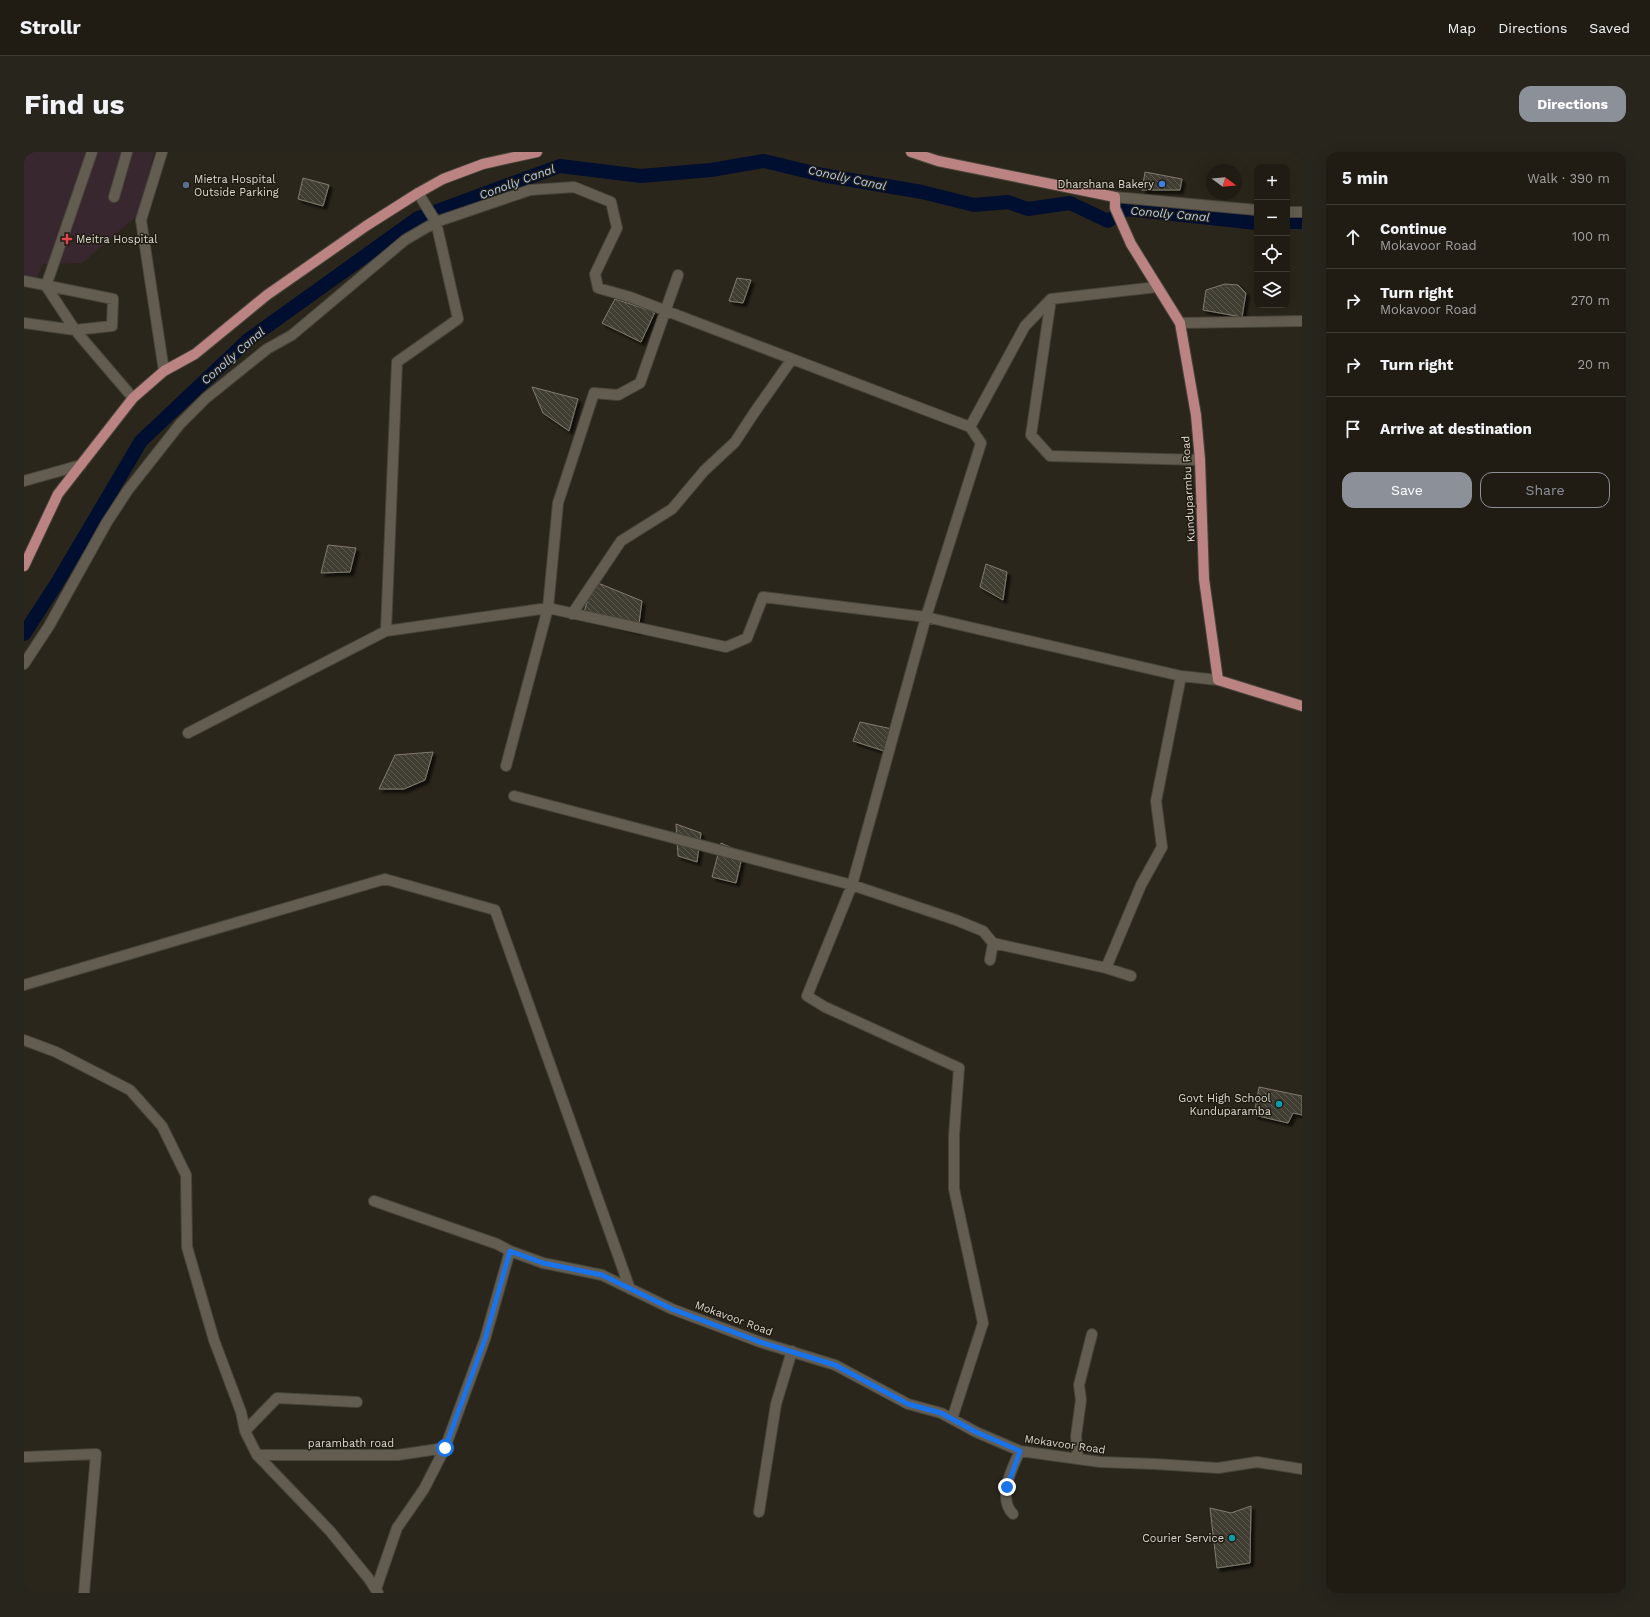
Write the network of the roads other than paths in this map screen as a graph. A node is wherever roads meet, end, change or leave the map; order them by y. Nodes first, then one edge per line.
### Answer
1 (92, 152) edge
2 (127, 152) edge
3 (162, 152) edge
4 (537, 152) edge
5 (911, 152) edge
6 (418, 193) junction
7 (1115, 196) junction
8 (114, 197) dead end
9 (1254, 210) edge
10 (1290, 212) edge
11 (1302, 212) edge
12 (436, 222) junction
13 (678, 275) dead end
14 (24, 282) edge
15 (46, 286) junction
16 (1157, 287) junction
17 (1051, 299) junction
18 (666, 311) junction
19 (1302, 321) edge
20 (24, 323) edge
21 (1180, 323) junction
22 (75, 330) junction
23 (792, 359) junction
24 (164, 371) junction
25 (132, 398) junction
26 (970, 427) junction
27 (1200, 460) junction
28 (81, 464) junction
29 (24, 481) edge
30 (24, 566) edge
31 (548, 608) junction
32 (572, 614) junction
33 (926, 617) junction
34 (386, 631) junction
35 (24, 664) edge
36 (1182, 676) junction
37 (1218, 680) junction
38 (1302, 706) edge
39 (188, 733) dead end
40 (506, 766) dead end
41 (514, 796) dead end
42 (852, 885) junction
43 (993, 943) junction
44 (990, 960) dead end
45 (1106, 968) junction
46 (1131, 976) dead end
47 (24, 986) edge
48 (24, 1040) edge
49 (374, 1201) dead end
50 (510, 1251) junction
51 (630, 1289) junction
52 (1092, 1334) dead end
53 (792, 1351) junction
54 (357, 1402) dead end
55 (952, 1419) junction
56 (245, 1431) junction
57 (445, 1448) junction
58 (1020, 1451) junction
59 (258, 1455) junction
60 (24, 1457) edge
61 (1078, 1459) junction
62 (1302, 1469) edge
63 (759, 1512) dead end
64 (1013, 1514) dead end
65 (377, 1591) edge
66 (84, 1593) edge

1 - 15 street
2 - 8 street
3 - 24 street
4 - 6 main road
5 - 7 main road
6 - 12 street
6 - 24 main road
7 - 9 street
7 - 16 main road, Kunduparmbu Road
10 - 11 street
12 - 18 street
12 - 34 street
12 - 35 street
13 - 18 street
14 - 15 street
15 - 22 street
15 - 22 street
16 - 17 street
16 - 21 main road, Kunduparmbu Road
17 - 26 street
17 - 27 street
18 - 23 street
18 - 31 street
19 - 21 street
20 - 22 street
21 - 27 main road, Kunduparmbu Road
22 - 25 street
23 - 26 street
23 - 32 street
24 - 25 main road
25 - 28 main road
26 - 33 street
27 - 37 main road, Kunduparmbu Road
28 - 29 street
28 - 30 main road
31 - 32 street
31 - 34 street
31 - 40 street
32 - 33 street
33 - 36 street
33 - 42 street
34 - 39 street
36 - 37 street
36 - 45 street
37 - 38 main road
41 - 42 street
42 - 43 street
42 - 55 street
43 - 44 street
43 - 45 street
45 - 46 street
47 - 51 street
48 - 56 street
49 - 50 street, Mokavoor Road
50 - 51 street, Mokavoor Road
50 - 57 street
51 - 53 street, Mokavoor Road
52 - 61 street
53 - 55 street, Mokavoor Road
53 - 63 street
54 - 56 street
55 - 58 street, Mokavoor Road
56 - 59 street
57 - 59 street, parambath road
57 - 65 street
58 - 61 street, Mokavoor Road
58 - 64 street
59 - 65 street
60 - 66 street
61 - 62 street, Mokavoor Road

